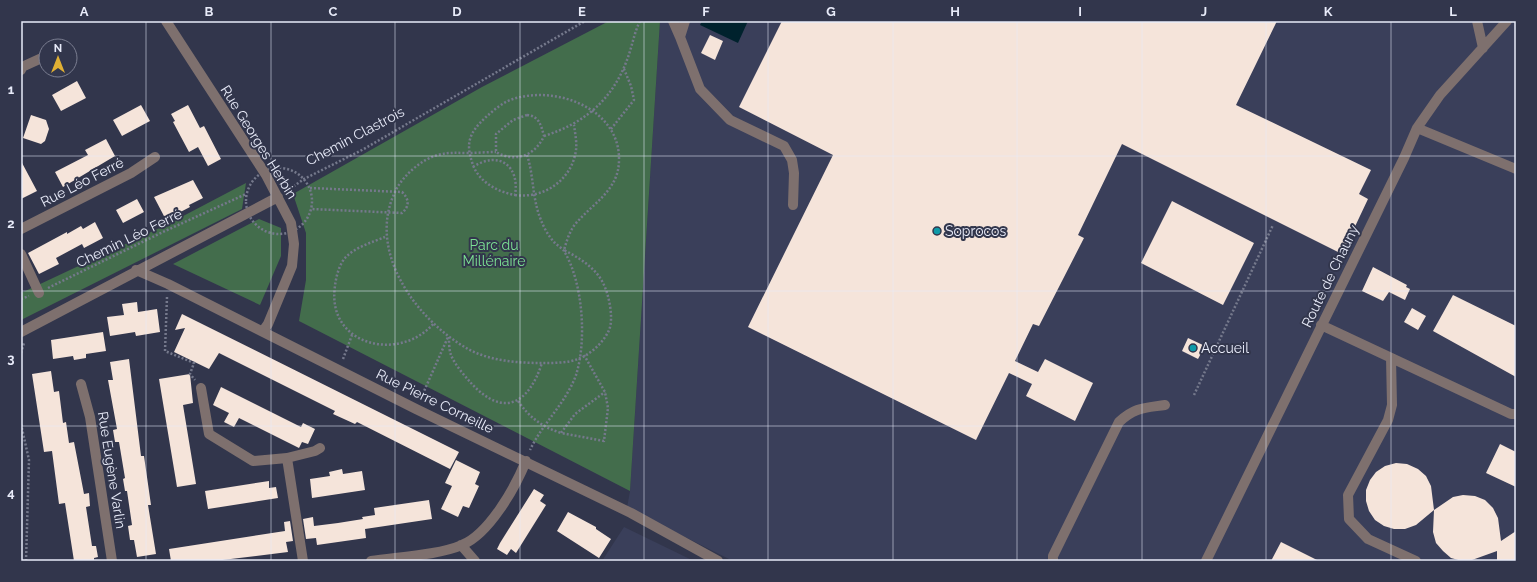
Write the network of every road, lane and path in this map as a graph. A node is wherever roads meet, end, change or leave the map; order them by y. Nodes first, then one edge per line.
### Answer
1 (166, 21) edge
2 (585, 21) edge
3 (640, 21) edge
4 (673, 21) edge
5 (685, 21) edge
6 (1477, 21) edge
7 (1507, 21) edge
8 (680, 37) junction
9 (1483, 48) junction
10 (38, 60) edge
11 (624, 68) junction
12 (21, 70) edge
13 (592, 111) junction
14 (574, 125) junction
15 (1417, 128) junction
16 (612, 129) junction
17 (544, 136) junction
18 (496, 152) junction
19 (469, 153) junction
20 (527, 155) junction
21 (155, 157) dead end
22 (473, 167) junction
23 (1516, 169) edge
24 (310, 188) dead end
25 (395, 192) junction
26 (246, 194) dead end
27 (515, 195) junction
28 (535, 195) junction
29 (278, 197) junction
30 (793, 205) dead end
31 (311, 209) dead end
32 (386, 212) junction
33 (1273, 225) dead end
34 (21, 229) edge
35 (386, 237) junction
36 (564, 250) junction
37 (21, 254) edge
38 (136, 270) junction
39 (168, 284) junction
40 (39, 293) junction
41 (21, 299) edge
42 (434, 323) junction
43 (1321, 325) junction
44 (263, 331) junction
45 (21, 332) edge
46 (352, 335) junction
47 (449, 337) junction
48 (584, 355) junction
49 (1391, 358) junction
50 (579, 359) junction
51 (542, 363) junction
52 (339, 369) junction
53 (81, 384) dead end
54 (201, 388) joint
55 (605, 392) junction
56 (1194, 395) dead end
57 (518, 401) junction
58 (1165, 405) dead end
59 (416, 409) junction
60 (1516, 414) edge
61 (21, 424) edge
62 (545, 428) junction
63 (561, 433) junction
64 (320, 448) dead end
65 (287, 458) junction
66 (526, 461) junction
67 (461, 545) junction
68 (26, 561) edge
69 (112, 561) edge
70 (303, 561) edge
71 (371, 561) edge
72 (475, 561) edge
73 (718, 561) edge
74 (1053, 561) edge
75 (1206, 561) edge
76 (1416, 561) edge

1 - 29 street, Rue Georges Herbin
2 - 29 path, Chemin Clastrois
3 - 11 path
4 - 8 street
5 - 8 street
6 - 9 street
7 - 9 street, Route de Chauny
8 - 30 street
9 - 15 street, Route de Chauny
10 - 12 street
11 - 13 path
11 - 16 path
13 - 14 path
13 - 16 path
13 - 19 path
14 - 17 path
14 - 28 path
15 - 23 street
15 - 43 street, Route de Chauny
16 - 36 path
17 - 18 path
17 - 20 path
18 - 19 path
18 - 20 path
19 - 22 path
19 - 25 path
20 - 28 path
21 - 34 street, Rue Léo Ferré
22 - 27 path
22 - 27 path
24 - 25 path
25 - 32 path
25 - 32 path
26 - 40 path, Chemin Léo Ferré
27 - 28 path
28 - 36 path
29 - 38 street
29 - 44 street, Rue Georges Herbin
31 - 32 path
32 - 35 path
33 - 56 path
35 - 42 path
35 - 46 path
36 - 48 path
36 - 50 path
37 - 40 street
38 - 39 street, Rue Pierre Corneille
38 - 45 street
39 - 44 street, Rue Pierre Corneille
39 - 54 path
40 - 41 path, Chemin Léo Ferré
42 - 46 path
42 - 47 path
43 - 49 street
43 - 75 street, Route de Chauny
44 - 52 street, Rue Pierre Corneille
46 - 52 path
47 - 51 path
47 - 57 path
47 - 59 path
48 - 50 path
48 - 55 path
49 - 60 street
49 - 76 street
50 - 51 path
50 - 62 path
51 - 57 path
52 - 59 street, Rue Pierre Corneille
53 - 69 street, Rue Eugène Varlin
54 - 65 street
55 - 63 path
55 - 63 path
57 - 62 path
58 - 74 street
59 - 66 street, Rue Pierre Corneille
61 - 68 path
62 - 63 path
62 - 66 path
64 - 65 street
65 - 70 street
66 - 67 street
66 - 73 street, Rue Pierre Corneille
67 - 71 street
67 - 72 street

